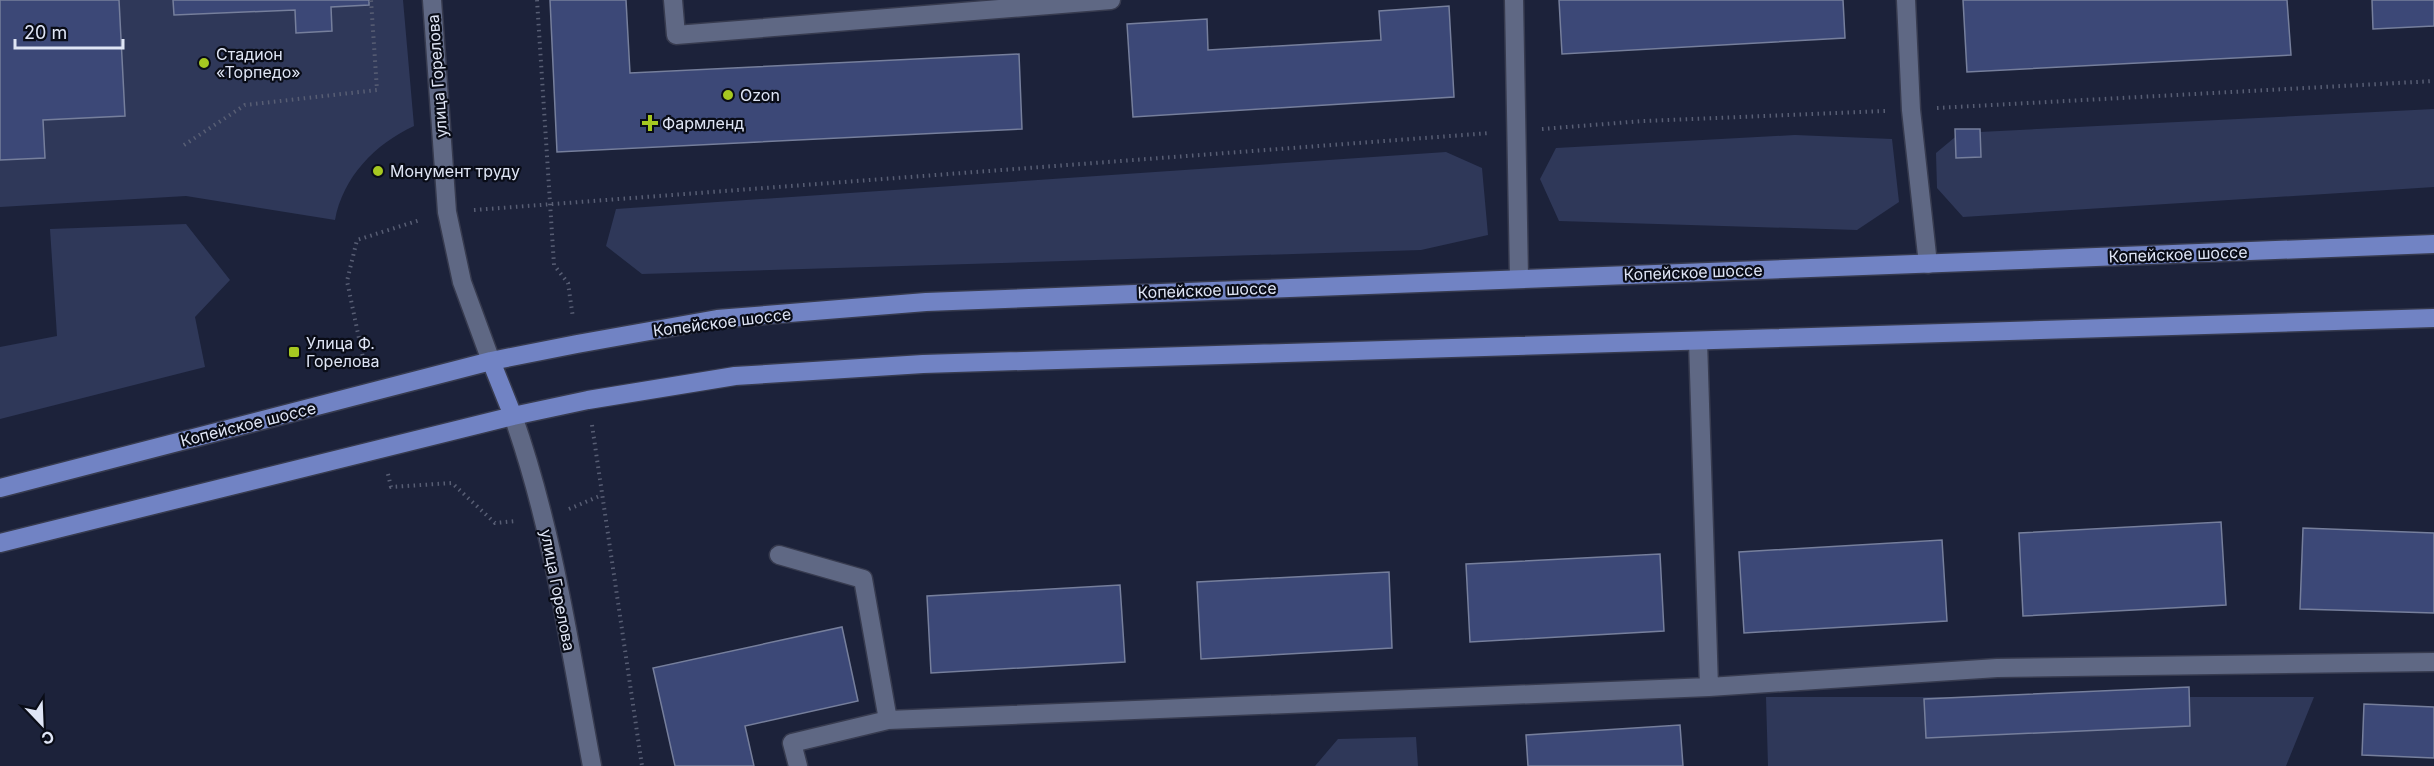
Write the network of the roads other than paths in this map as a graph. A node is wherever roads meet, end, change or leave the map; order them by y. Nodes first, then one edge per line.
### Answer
1 (432, 0) edge
2 (674, 0) edge
3 (1111, 0) edge
4 (1514, 0) edge
5 (1906, 0) edge
6 (2434, 244) edge
7 (1928, 264) junction
8 (1519, 278) junction
9 (2434, 318) edge
10 (1698, 341) junction
11 (491, 361) junction
12 (513, 416) junction
13 (0, 488) edge
14 (0, 543) edge
15 (778, 555) dead end
16 (2434, 662) edge
17 (1709, 687) junction
18 (888, 720) junction
19 (592, 766) edge
20 (798, 766) edge

1 - 11 street, улица Горелова
2 - 3 street
4 - 8 street
5 - 7 street
6 - 7 main road, Копейское шоссе
7 - 8 main road, Копейское шоссе
8 - 11 main road, Копейское шоссе
9 - 10 main road
10 - 12 main road
10 - 17 street
11 - 12 main road
11 - 13 main road, Копейское шоссе
12 - 14 main road
12 - 19 street, улица Горелова
15 - 18 street
16 - 17 street
17 - 18 street
18 - 20 street

